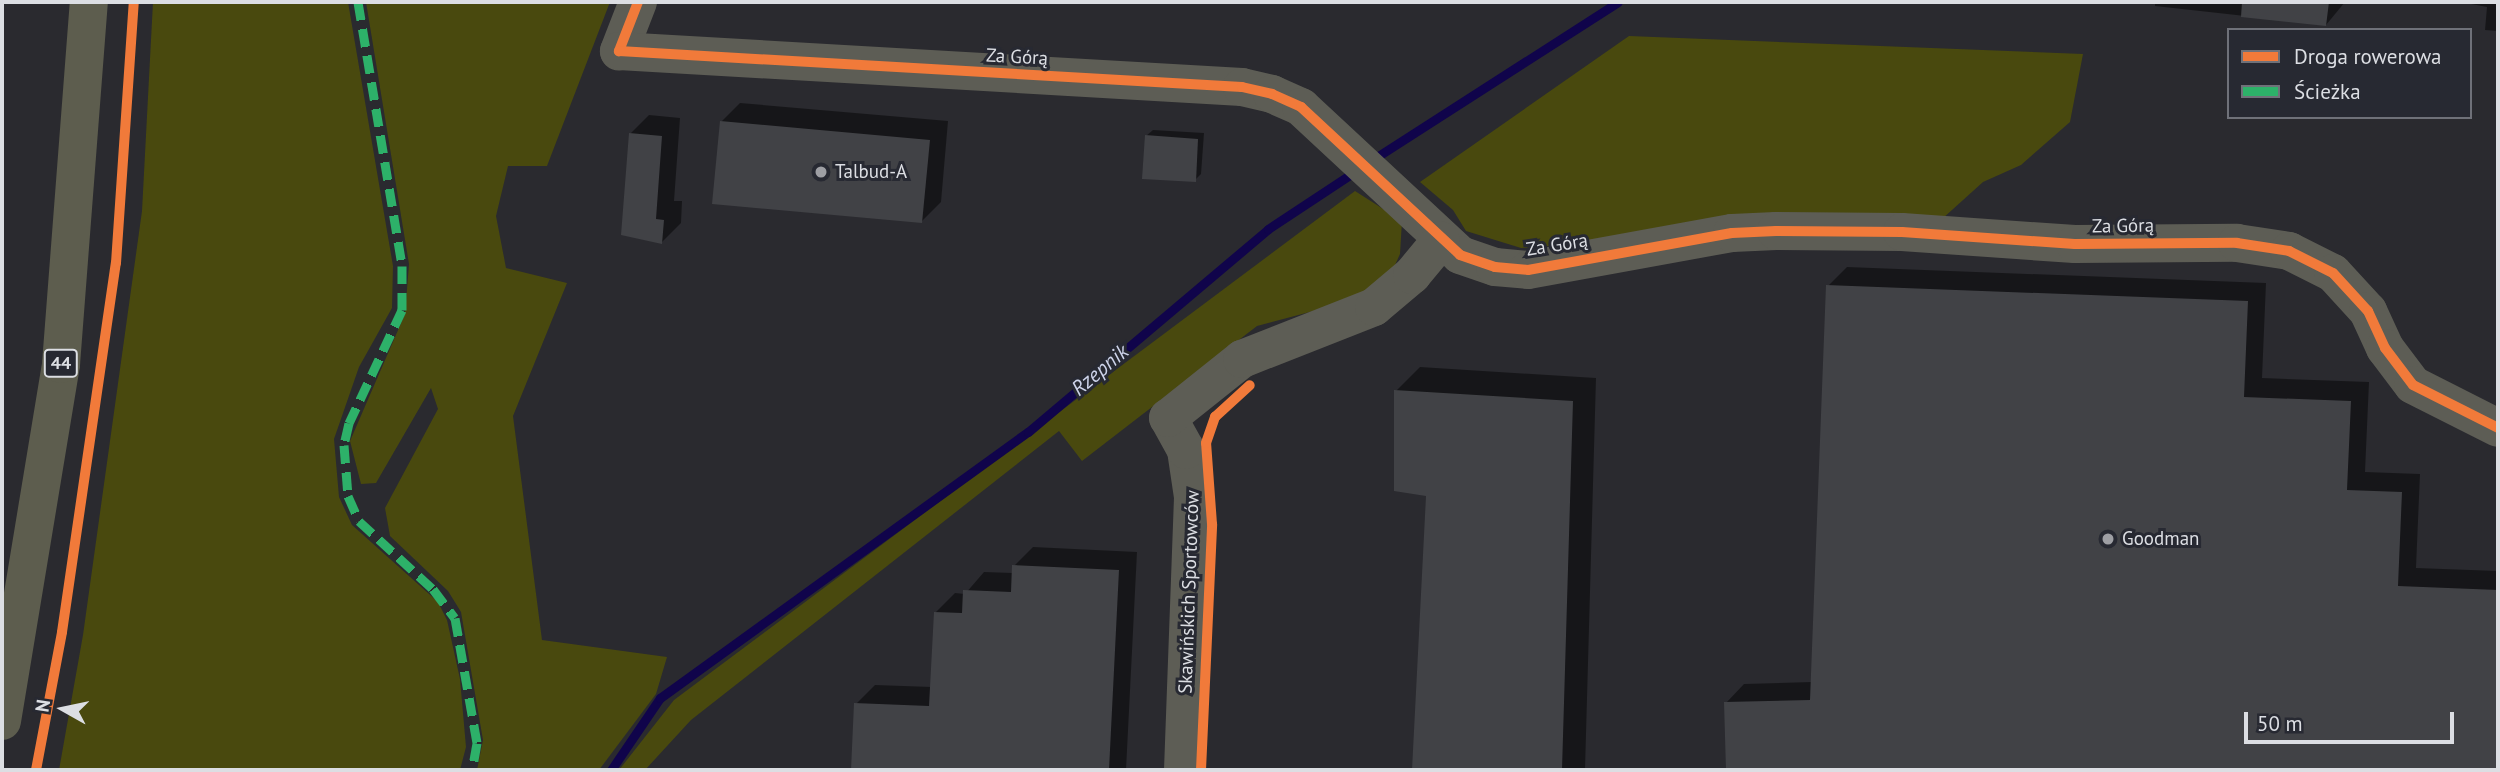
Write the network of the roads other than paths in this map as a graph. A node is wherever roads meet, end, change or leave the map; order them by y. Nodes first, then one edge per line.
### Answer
1 (89, 2) edge
2 (638, 2) edge
3 (1441, 240) junction
4 (2498, 428) edge
5 (2, 721) edge
6 (1183, 770) edge

1 - 5 main road, 44
2 - 3 street, Za Górą
3 - 4 street, Za Górą
3 - 6 street, Skawińskich Sportowców

